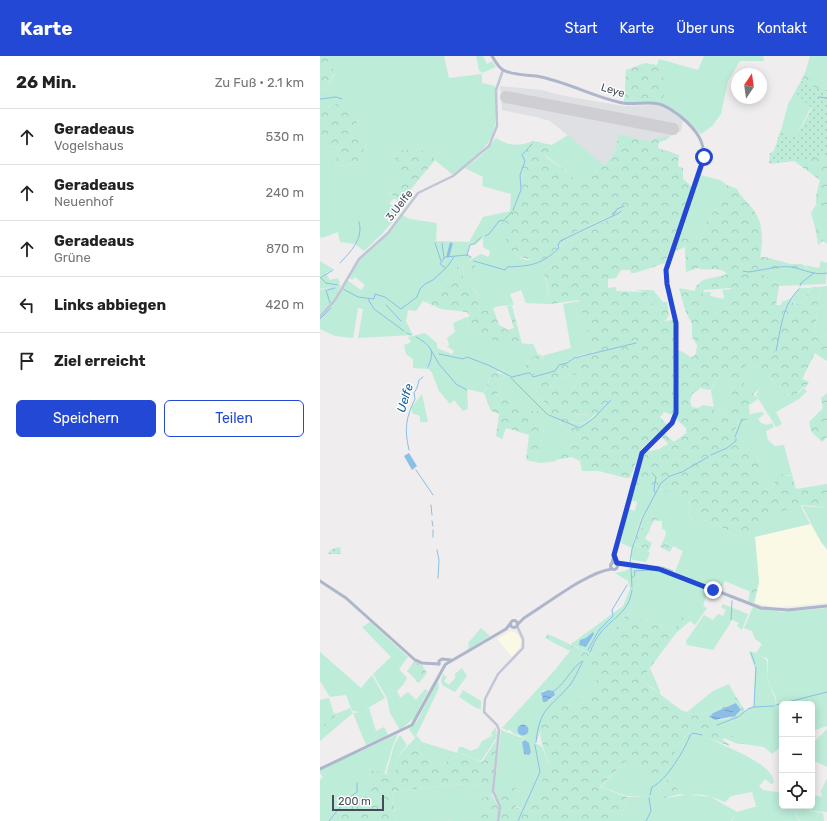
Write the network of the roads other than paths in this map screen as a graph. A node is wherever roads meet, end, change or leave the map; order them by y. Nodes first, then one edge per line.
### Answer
1 (492, 56) edge
2 (503, 70) junction
3 (320, 317) edge
4 (614, 565) junction
5 (320, 582) edge
6 (827, 606) edge
7 (515, 625) junction
8 (443, 663) junction
9 (320, 768) edge
10 (498, 821) edge

1 - 2 main road
2 - 3 street, 3.Uelfe
2 - 4 main road, Leye
4 - 6 main road
4 - 7 main road
5 - 8 main road
7 - 8 main road
7 - 10 street
8 - 9 main road

